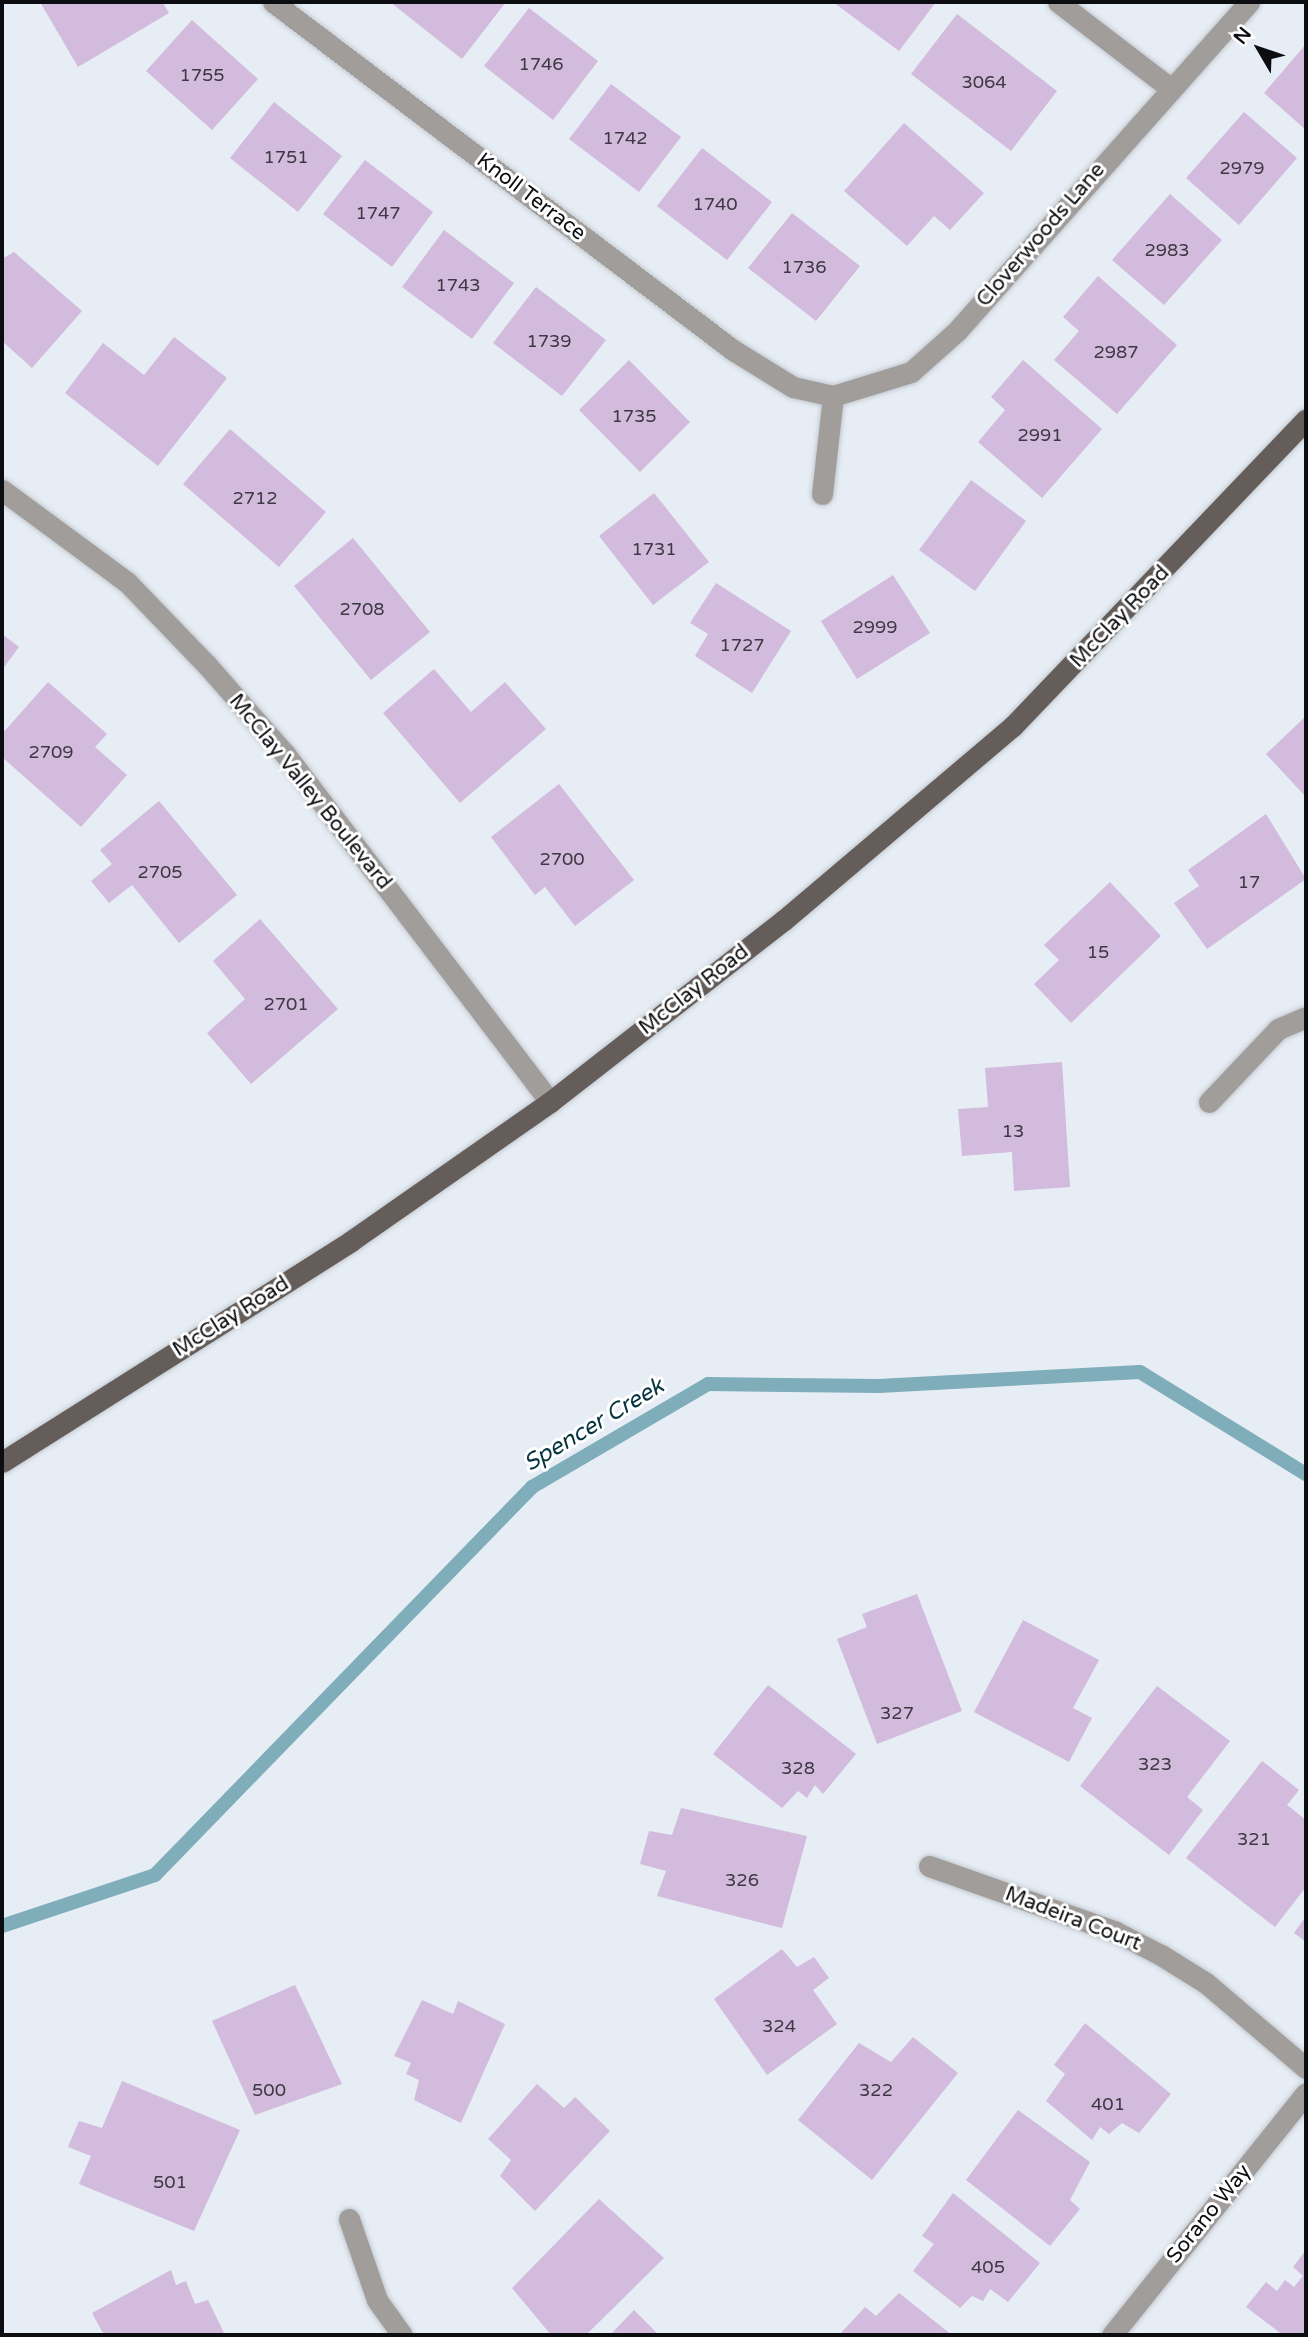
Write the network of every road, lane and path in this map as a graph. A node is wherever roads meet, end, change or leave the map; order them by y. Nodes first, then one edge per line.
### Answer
1 (273, 2) edge
2 (1058, 2) edge
3 (1249, 2) edge
4 (1170, 88) junction
5 (793, 387) joint
6 (833, 396) junction
7 (1306, 419) edge
8 (2, 490) edge
9 (822, 494) dead end
10 (1306, 1017) edge
11 (550, 1102) junction
12 (1209, 1102) dead end
13 (2, 1462) edge
14 (929, 1866) dead end
15 (1306, 2068) edge
16 (1306, 2093) edge
17 (349, 2220) dead end
18 (402, 2335) edge
19 (1112, 2335) edge

1 - 5 street, Knoll Terrace
2 - 4 street
3 - 4 street, Cloverwoods Lane
4 - 6 street, Cloverwoods Lane
5 - 6 street, Cloverwoods Lane
6 - 9 street
7 - 11 main road, McClay Road
8 - 11 street, McClay Valley Boulevard
10 - 12 street
11 - 13 main road, McClay Road
14 - 15 street, Madeira Court
16 - 19 street, Sorano Way
17 - 18 street

